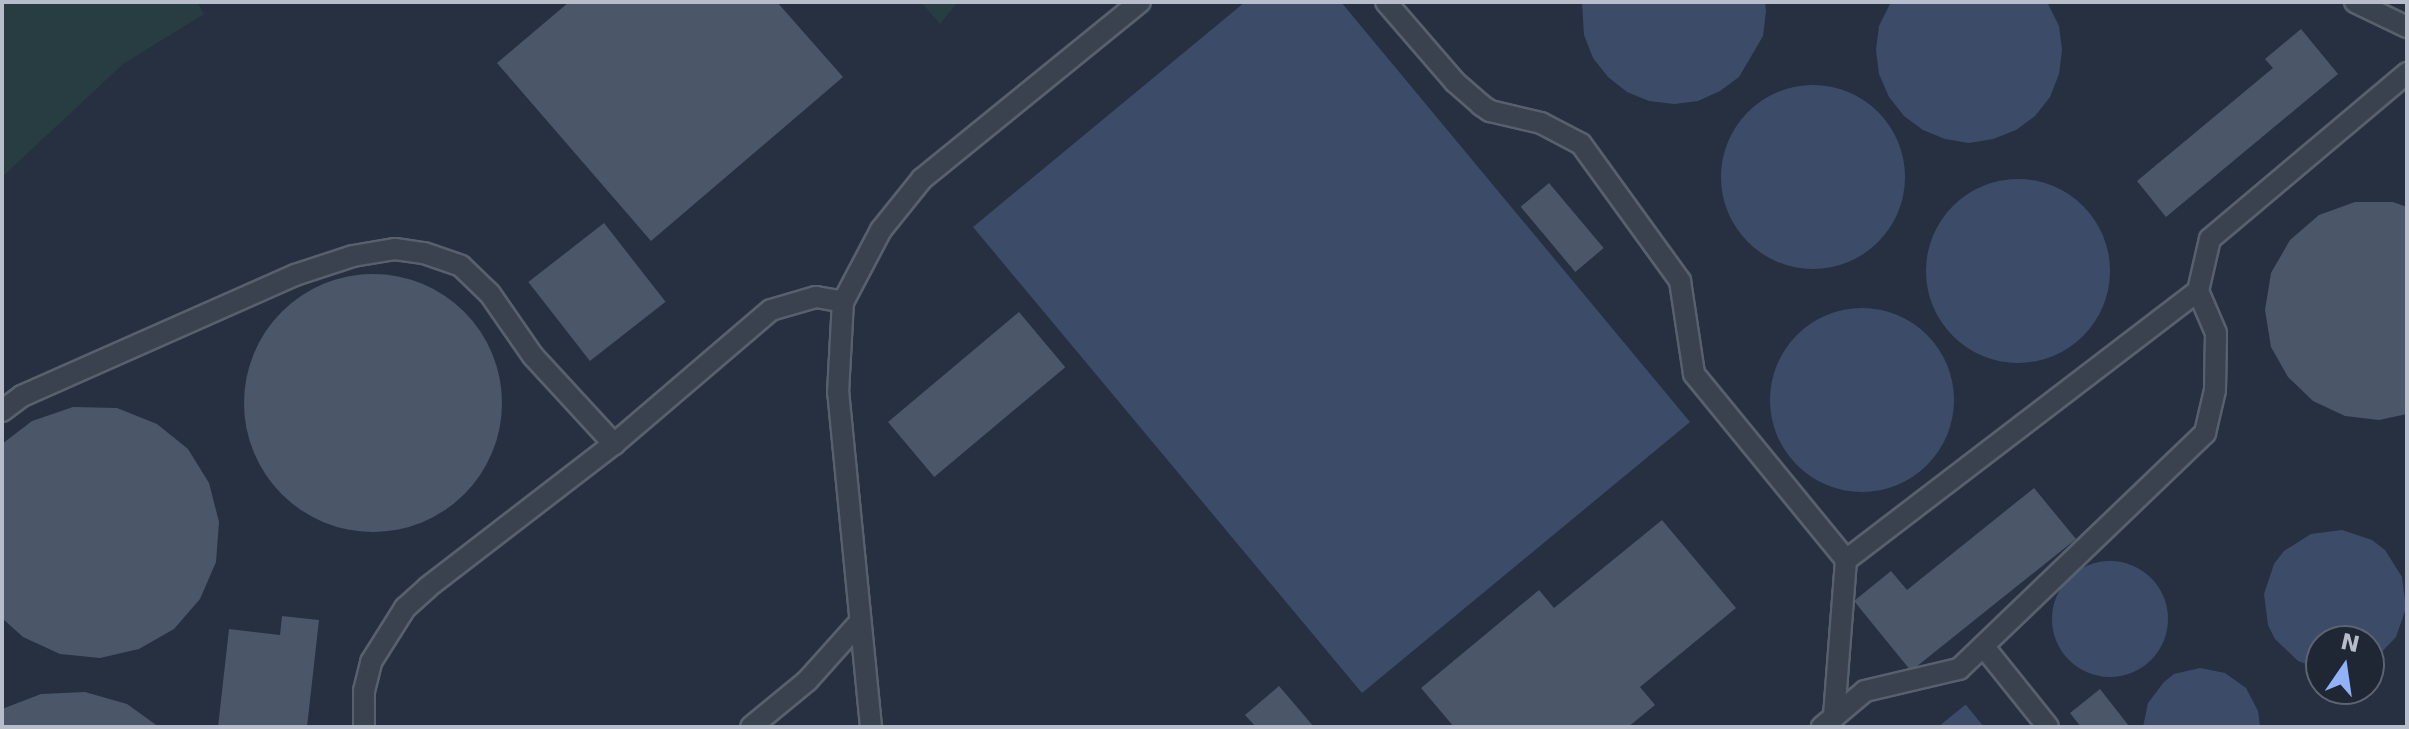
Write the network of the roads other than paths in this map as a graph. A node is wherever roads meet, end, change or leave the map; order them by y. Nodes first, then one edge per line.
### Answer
1 (1140, 2) edge
2 (1386, 2) edge
3 (2355, 2) edge
4 (2407, 27) edge
5 (2407, 73) edge
6 (2198, 291) junction
7 (843, 302) junction
8 (2, 411) edge
9 (614, 444) junction
10 (1846, 560) junction
11 (859, 623) junction
12 (1984, 647) junction
13 (1828, 722) edge
14 (364, 727) edge
15 (751, 727) edge
16 (871, 727) edge
17 (2048, 727) edge

1 - 7 lane
2 - 10 lane
3 - 4 lane
5 - 6 lane
6 - 10 lane
6 - 12 lane
7 - 9 lane
7 - 11 lane
8 - 9 lane
9 - 14 lane
10 - 13 lane
11 - 15 lane
11 - 16 lane
12 - 13 lane
12 - 17 lane

